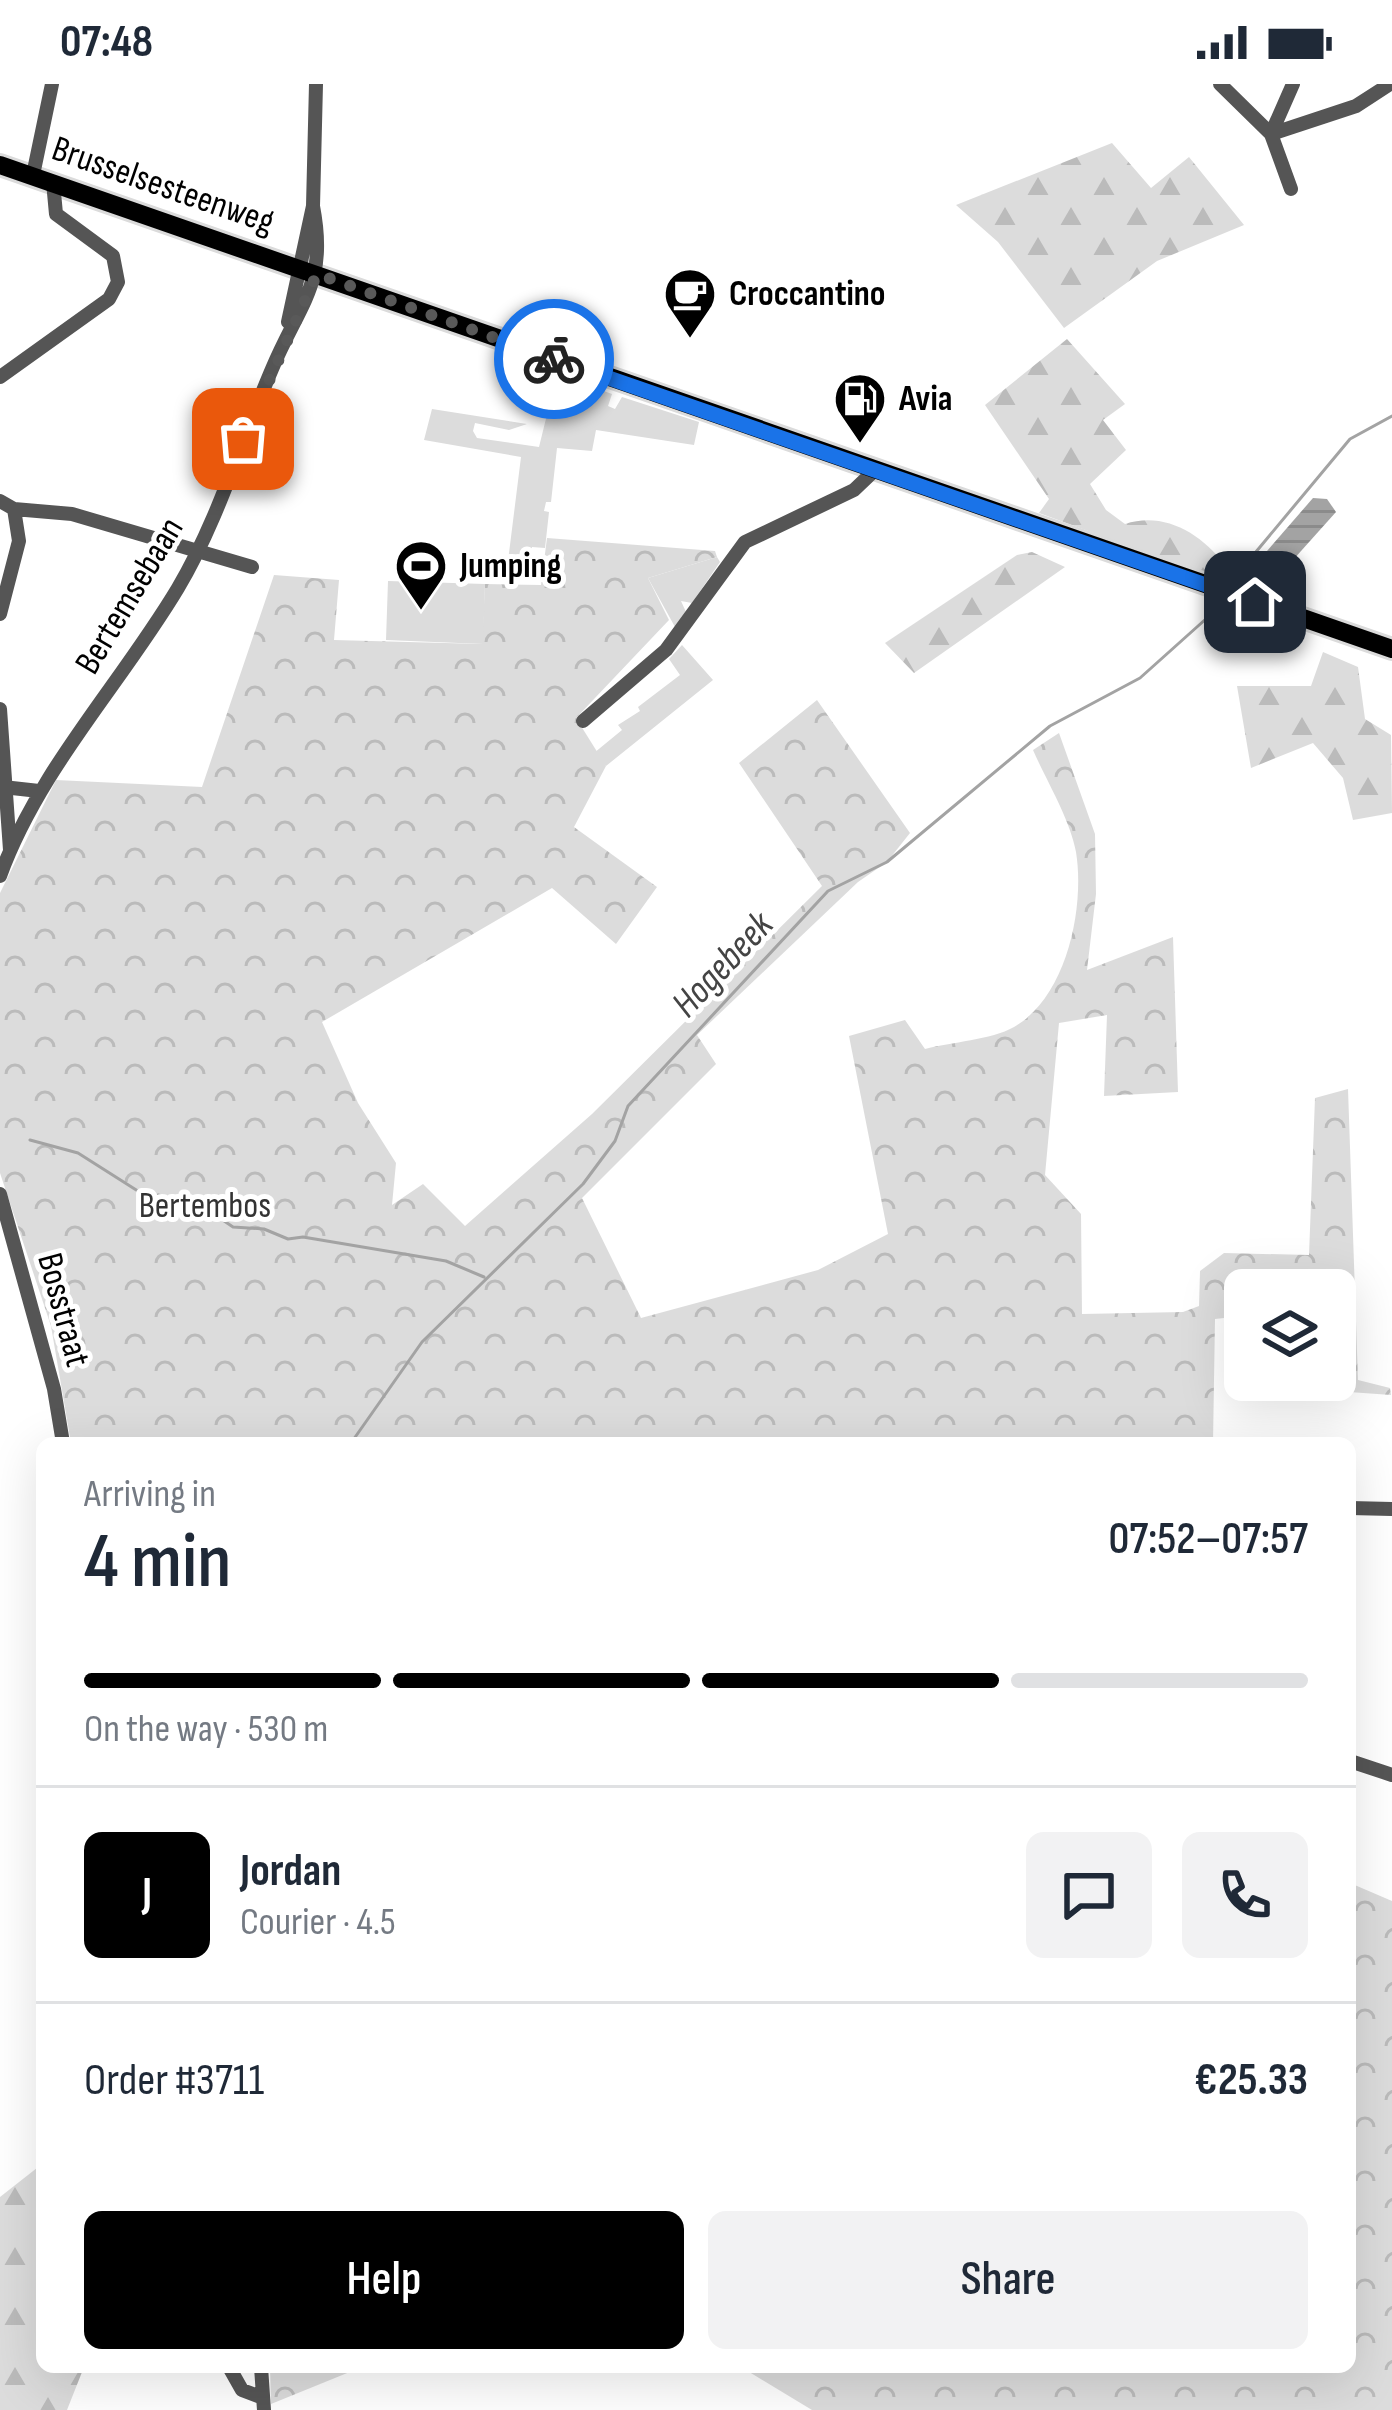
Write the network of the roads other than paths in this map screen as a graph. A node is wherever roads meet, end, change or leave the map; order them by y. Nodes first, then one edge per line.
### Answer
1 (52, 84) edge
2 (316, 84) edge
3 (1220, 84) edge
4 (1293, 84) edge
5 (1390, 84) edge
6 (1271, 134) junction
7 (0, 165) edge
8 (33, 175) junction
9 (53, 182) junction
10 (1291, 189) dead end
11 (308, 272) junction
12 (0, 376) edge
13 (874, 470) junction
14 (7, 505) edge
15 (196, 554) junction
16 (252, 567) dead end
17 (0, 614) edge
18 (1392, 649) edge
19 (0, 709) edge
20 (583, 721) dead end
21 (3, 787) junction
22 (39, 791) junction
23 (10, 850) junction
24 (0, 875) edge
25 (0, 1194) edge
26 (62, 1437) edge
27 (1356, 1508) edge
28 (1392, 1508) edge
29 (1356, 1763) edge
30 (1392, 1774) edge
31 (232, 2373) edge
32 (261, 2373) edge
33 (264, 2404) edge

1 - 8 street
2 - 11 street
3 - 6 street
4 - 6 street
5 - 6 street
6 - 10 street
7 - 8 main road, Brusselsesteenweg
8 - 9 main road, Brusselsesteenweg
9 - 11 main road, Brusselsesteenweg
9 - 12 street
11 - 13 main road, Brusselsesteenweg
11 - 15 street, Bertemsebaan
13 - 18 main road, Brusselsesteenweg
13 - 20 street
14 - 15 street
14 - 17 street
15 - 16 street
15 - 22 street, Bertemsebaan
19 - 21 street
21 - 22 street
21 - 23 street
22 - 23 street, Bertemsebaan
23 - 24 street, Bertemsebaan
25 - 26 street, Bosstraat
27 - 28 street
29 - 30 street
31 - 33 street
32 - 33 street

